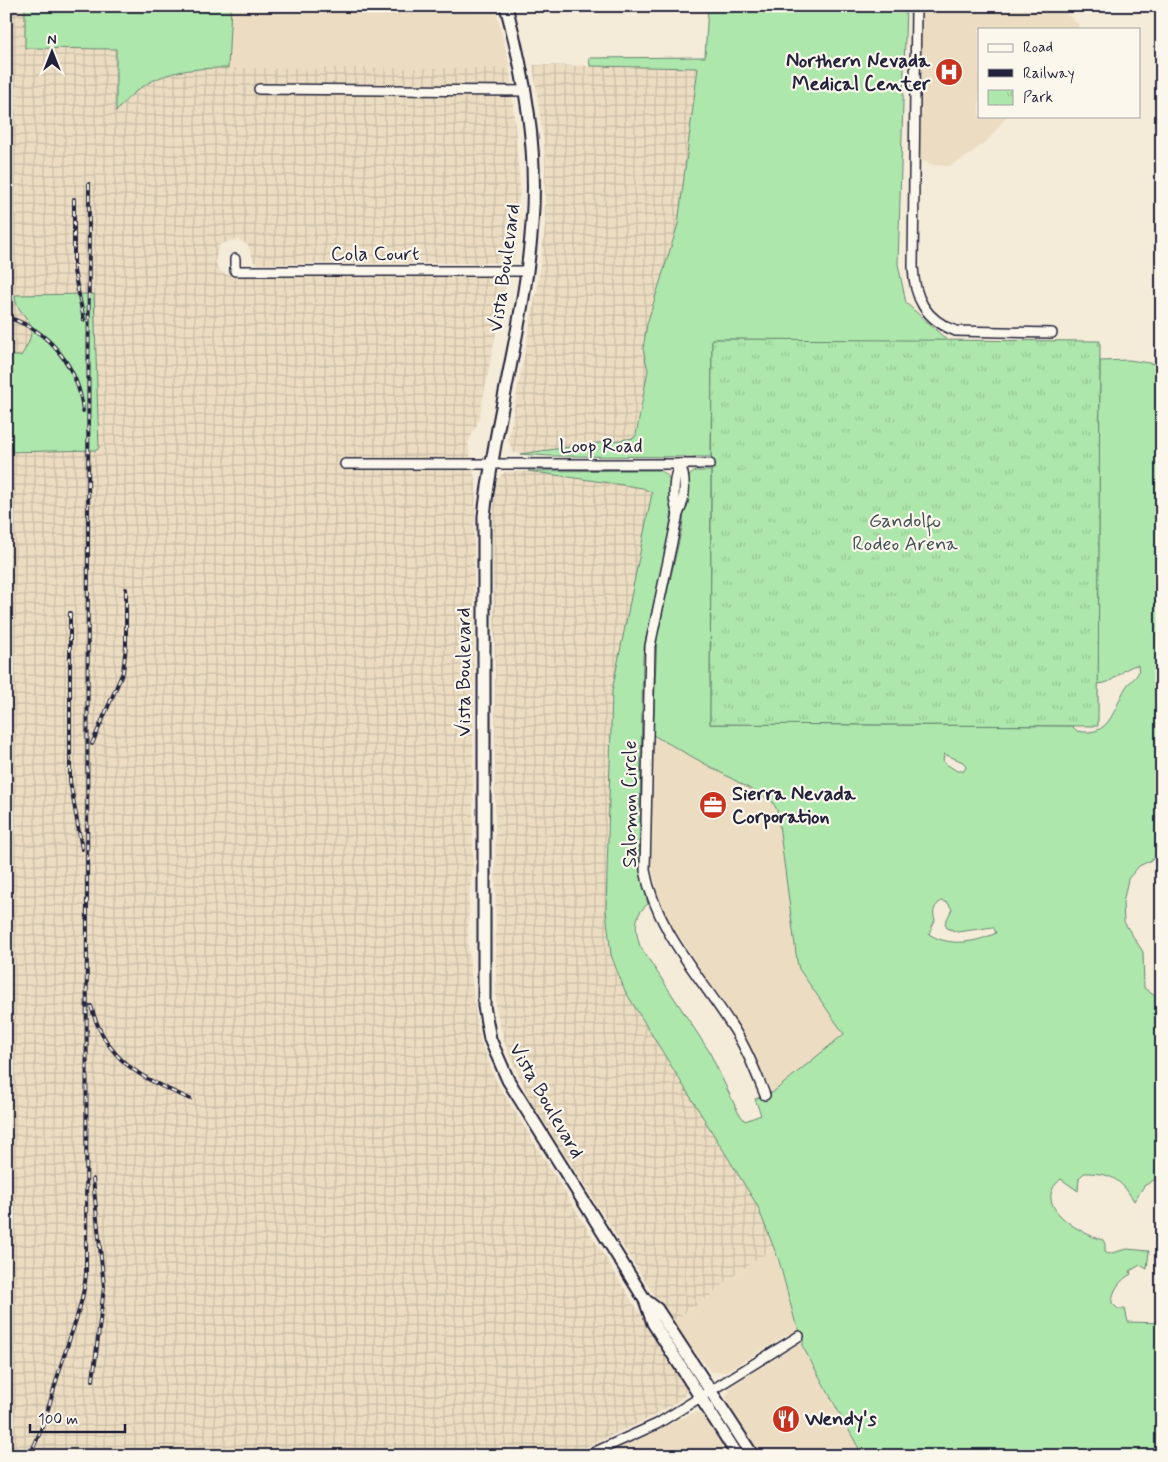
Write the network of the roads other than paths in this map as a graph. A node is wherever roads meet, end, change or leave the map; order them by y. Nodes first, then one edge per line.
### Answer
1 (506, 6) edge
2 (916, 6) edge
3 (259, 89) dead end
4 (525, 91) junction
5 (235, 259) dead end
6 (527, 271) junction
7 (1052, 333) dead end
8 (491, 463) junction
9 (345, 464) dead end
10 (680, 464) junction
11 (710, 464) dead end
12 (765, 1095) dead end
13 (645, 1300) junction
14 (799, 1336) dead end
15 (711, 1390) junction
16 (701, 1397) junction
17 (6, 1453) edge
18 (25, 1456) edge
19 (586, 1456) edge
20 (738, 1456) edge
21 (753, 1456) edge

1 - 4 main road, Vista Boulevard
2 - 7 street
3 - 4 street
4 - 6 main road, Vista Boulevard
5 - 6 street, Cola Court
6 - 8 main road, Vista Boulevard
8 - 9 street, Loop Road
8 - 10 street, Loop Road
8 - 13 main road, Vista Boulevard
10 - 11 street, Loop Road
10 - 12 street, Salomon Circle
13 - 15 main road, Vista Boulevard
13 - 16 main road, Vista Boulevard
14 - 15 street
15 - 16 street
15 - 21 main road, Vista Boulevard
16 - 19 street
16 - 20 main road, Vista Boulevard
17 - 18 street

